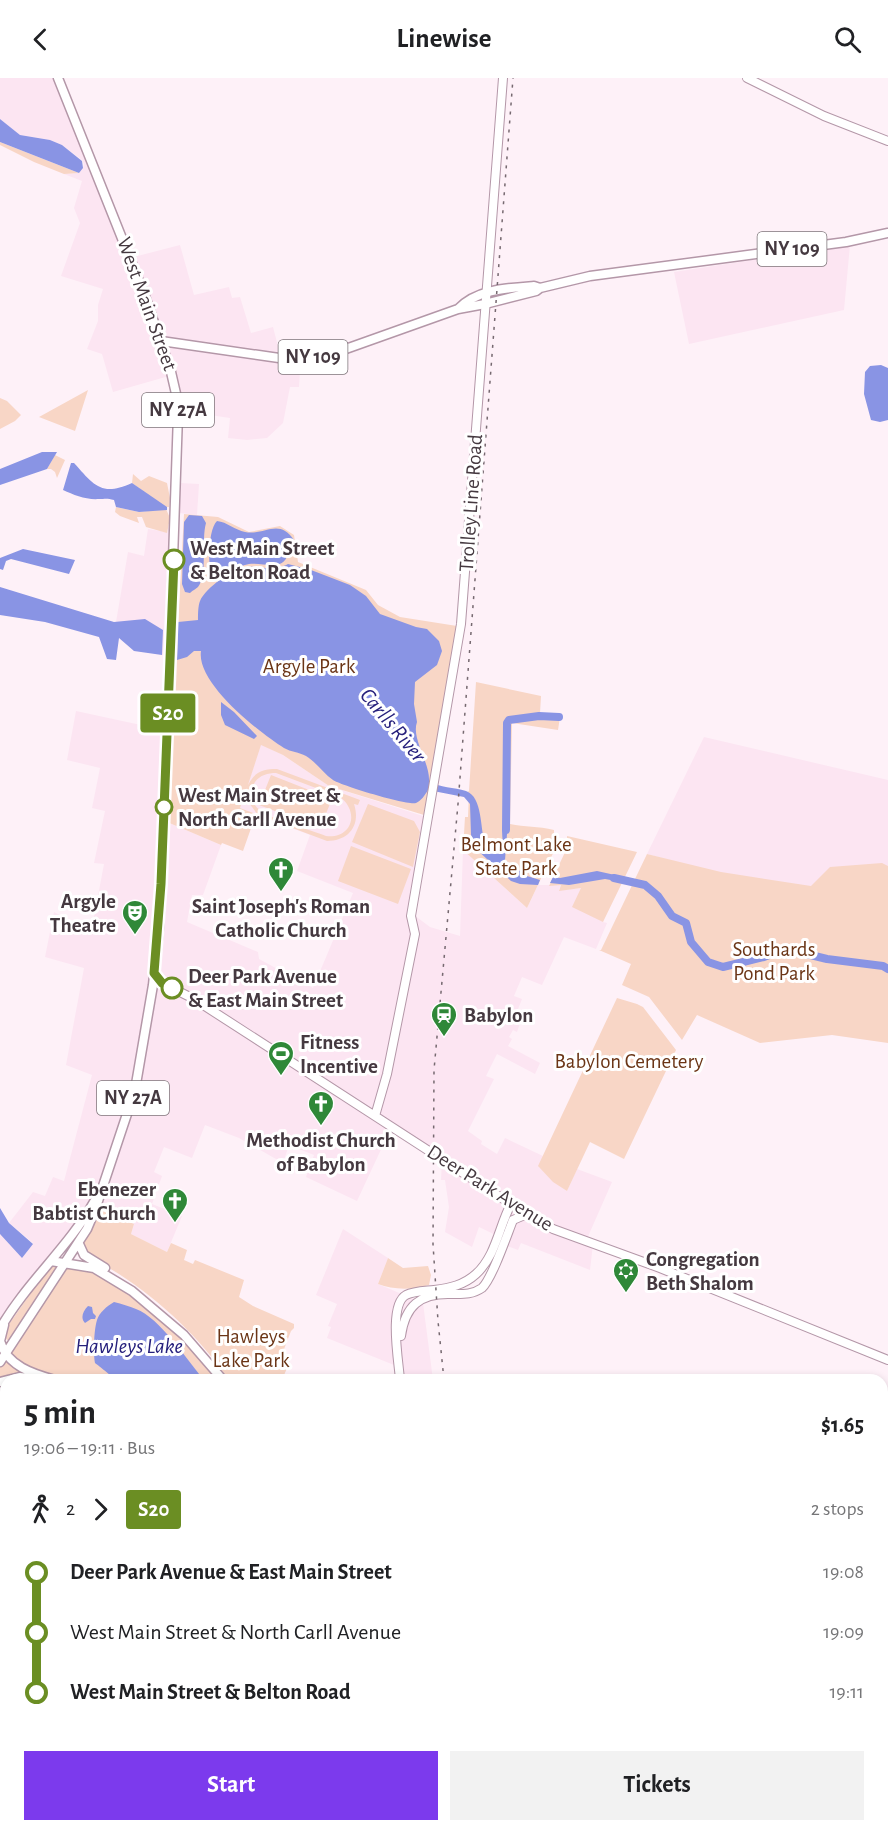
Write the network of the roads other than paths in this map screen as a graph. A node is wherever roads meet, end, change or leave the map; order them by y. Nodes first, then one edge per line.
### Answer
1 (58, 78) edge
2 (503, 78) edge
3 (747, 78) edge
4 (888, 141) edge
5 (888, 233) edge
6 (540, 288) junction
7 (486, 293) junction
8 (485, 304) junction
9 (458, 309) junction
10 (161, 341) junction
11 (154, 973) junction
12 (375, 1116) junction
13 (101, 1188) junction
14 (513, 1205) junction
15 (527, 1214) junction
16 (79, 1244) junction
17 (500, 1250) junction
18 (51, 1261) junction
19 (67, 1262) junction
20 (1, 1331) edge
21 (14, 1342) junction
22 (6, 1353) junction
23 (888, 1360) edge
24 (0, 1362) edge
25 (399, 1367) junction
26 (38, 1374) edge
27 (219, 1374) edge
28 (220, 1374) edge
29 (400, 1374) edge

1 - 10 main road, West Main Street / NY 27A
2 - 7 main road, Trolley Line Road
3 - 4 main road
5 - 6 main road, NY 109
6 - 7 main road, NY 109
6 - 8 main road, NY 109
7 - 8 main road, Trolley Line Road
7 - 9 main road, NY 109
8 - 9 main road, NY 109
8 - 12 main road, Trolley Line Road
9 - 10 main road, NY 109
10 - 11 main road, West Main Street / NY 27A
11 - 12 main road, Deer Park Avenue
11 - 13 main road, NY 27A
12 - 14 main road, Deer Park Avenue
13 - 16 main road, NY 27A
13 - 18 main road, NY 27A
14 - 15 main road, Deer Park Avenue
14 - 17 main road
14 - 25 main road
15 - 17 main road
15 - 23 main road, Deer Park Avenue
16 - 19 main road, NY 27A
16 - 28 main road
17 - 25 main road
18 - 19 main road
18 - 20 main road, NY 27A
19 - 21 main road, NY 27A
19 - 27 main road
20 - 21 main road
20 - 22 main road
21 - 22 main road, NY 27A
22 - 24 main road, NY 27A
22 - 26 main road
25 - 29 main road

